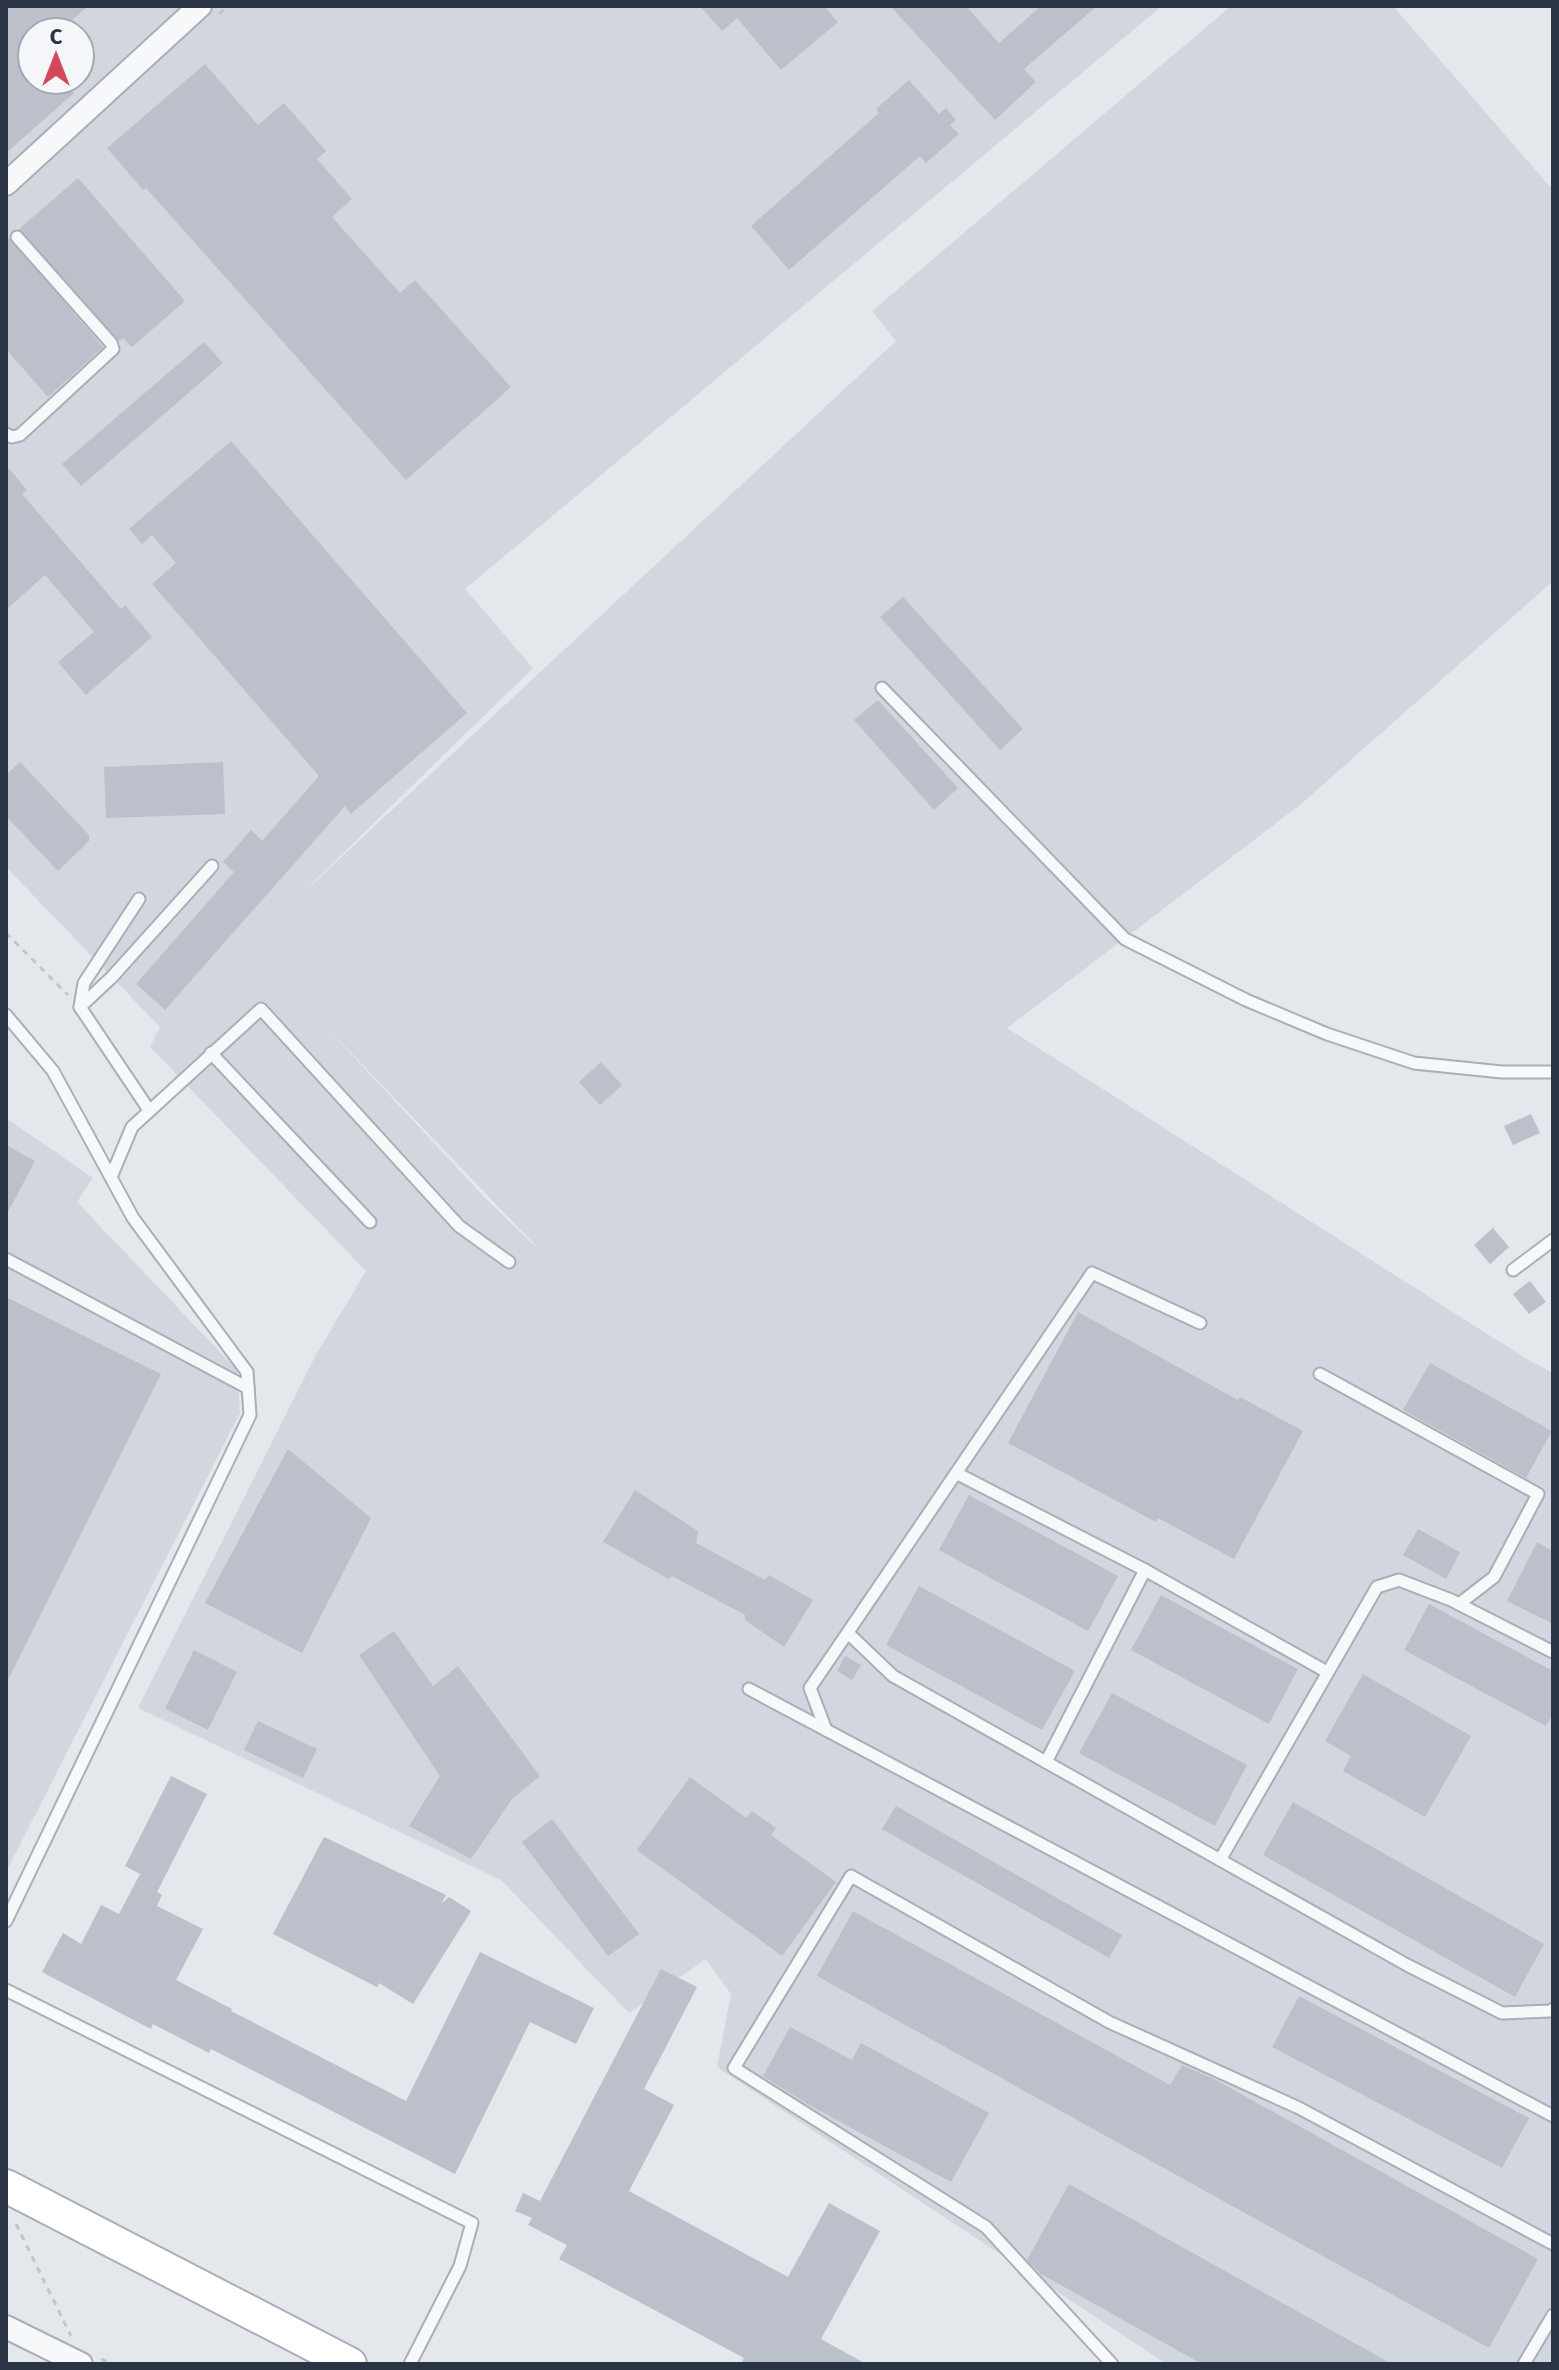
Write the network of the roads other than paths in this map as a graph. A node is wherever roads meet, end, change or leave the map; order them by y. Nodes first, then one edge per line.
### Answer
1 (200, 6) edge
2 (6, 184) edge
3 (17, 237) dead end
4 (6, 434) edge
5 (882, 688) dead end
6 (212, 866) dead end
7 (139, 899) dead end
8 (80, 1007) junction
9 (6, 1015) edge
10 (211, 1053) junction
11 (1553, 1072) edge
12 (149, 1110) junction
13 (111, 1177) junction
14 (370, 1222) dead end
15 (1553, 1240) edge
16 (6, 1259) edge
17 (509, 1262) dead end
18 (1513, 1270) dead end
19 (1200, 1323) dead end
20 (1320, 1374) dead end
21 (248, 1388) junction
22 (956, 1473) junction
23 (1145, 1570) junction
24 (1459, 1604) junction
25 (848, 1633) junction
26 (1553, 1652) edge
27 (1327, 1672) junction
28 (749, 1689) dead end
29 (826, 1730) junction
30 (1046, 1762) junction
31 (1220, 1860) junction
32 (6, 1921) edge
33 (6, 1990) edge
34 (1553, 2009) edge
35 (1553, 2116) edge
36 (6, 2186) edge
37 (1553, 2244) edge
38 (1553, 2315) edge
39 (6, 2327) edge
40 (86, 2356) edge
41 (350, 2364) edge
42 (410, 2364) edge
43 (1112, 2364) edge
44 (1524, 2364) edge

1 - 2 street
3 - 4 lane
5 - 11 lane
6 - 8 lane
7 - 8 lane
8 - 12 lane
9 - 13 lane
10 - 12 lane
10 - 14 lane
10 - 17 lane
12 - 13 lane
13 - 21 lane
15 - 18 lane
16 - 21 lane
19 - 22 lane
20 - 24 lane
21 - 32 lane
22 - 23 lane
22 - 25 lane
23 - 27 lane
23 - 30 lane
24 - 26 lane
24 - 27 lane
25 - 29 lane
25 - 30 lane
27 - 31 lane
28 - 29 lane
29 - 35 lane
30 - 31 lane
31 - 34 lane
33 - 42 lane
36 - 41 main road
37 - 43 lane
38 - 44 lane
39 - 40 street

